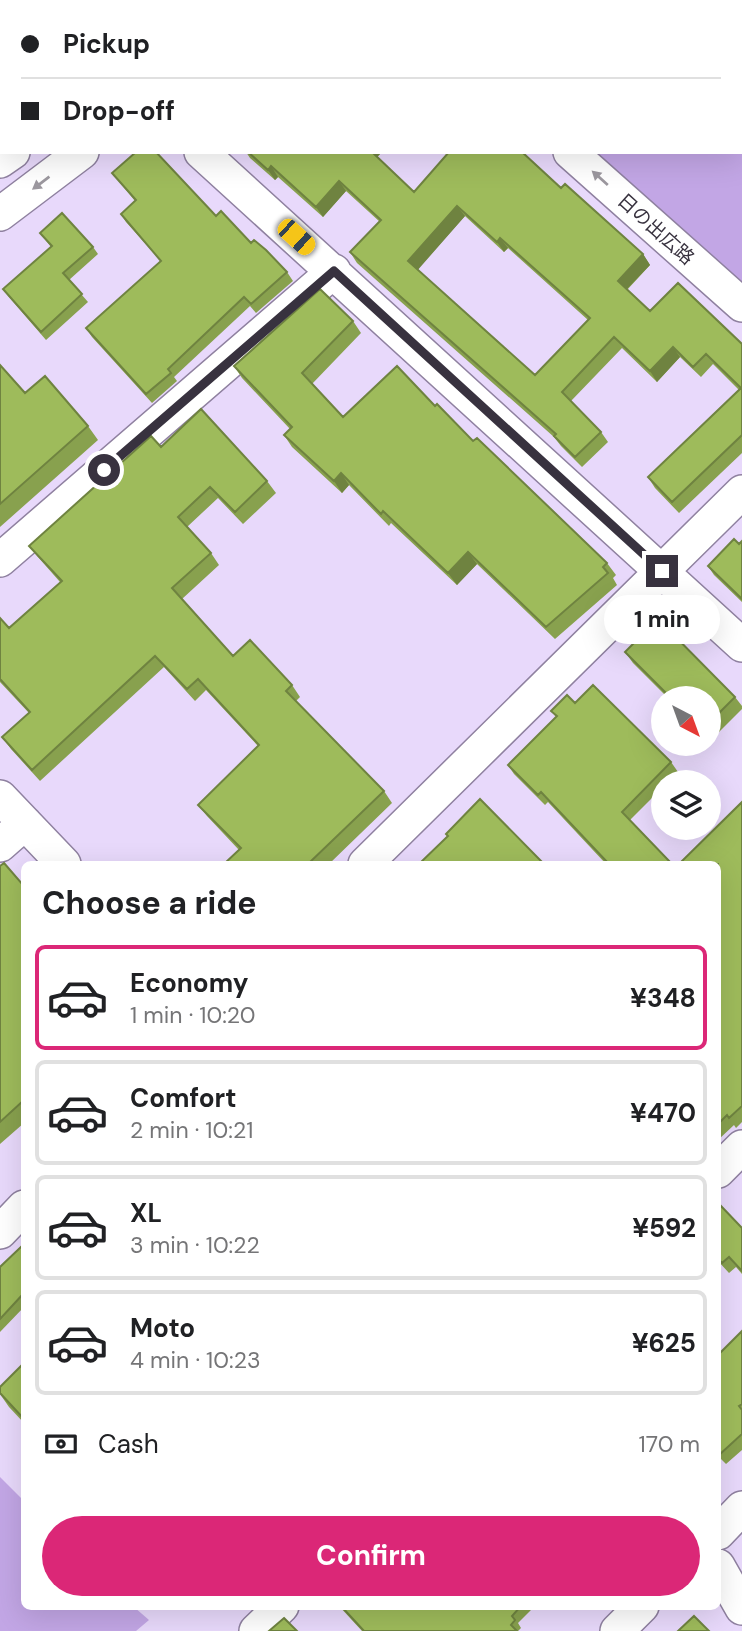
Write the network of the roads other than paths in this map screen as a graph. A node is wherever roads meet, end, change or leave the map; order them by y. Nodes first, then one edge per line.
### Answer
1 (79, 154) edge
2 (203, 154) edge
3 (572, 154) edge
4 (0, 214) edge
5 (334, 271) junction
6 (742, 305) edge
7 (742, 492) edge
8 (0, 560) edge
9 (662, 571) junction
10 (742, 645) edge
11 (0, 797) edge
12 (25, 823) junction
13 (0, 845) edge
14 (61, 861) edge
15 (368, 861) edge
16 (742, 1147) edge
17 (721, 1168) edge
18 (21, 1210) edge
19 (0, 1232) edge
20 (742, 1508) edge
21 (721, 1530) edge
22 (721, 1571) edge
23 (742, 1608) edge
24 (278, 1610) edge
25 (638, 1610) edge
26 (256, 1631) edge
27 (617, 1631) edge

1 -> 4 street
2 - 5 street
6 -> 3 street, 日の出広路
5 - 8 street
5 - 9 street
7 - 9 street
9 - 10 street
9 - 15 street
11 - 12 street
12 - 13 street
12 - 14 street
16 - 17 street
18 - 19 street
20 - 21 street
22 - 23 street
24 - 26 street
25 - 27 street

